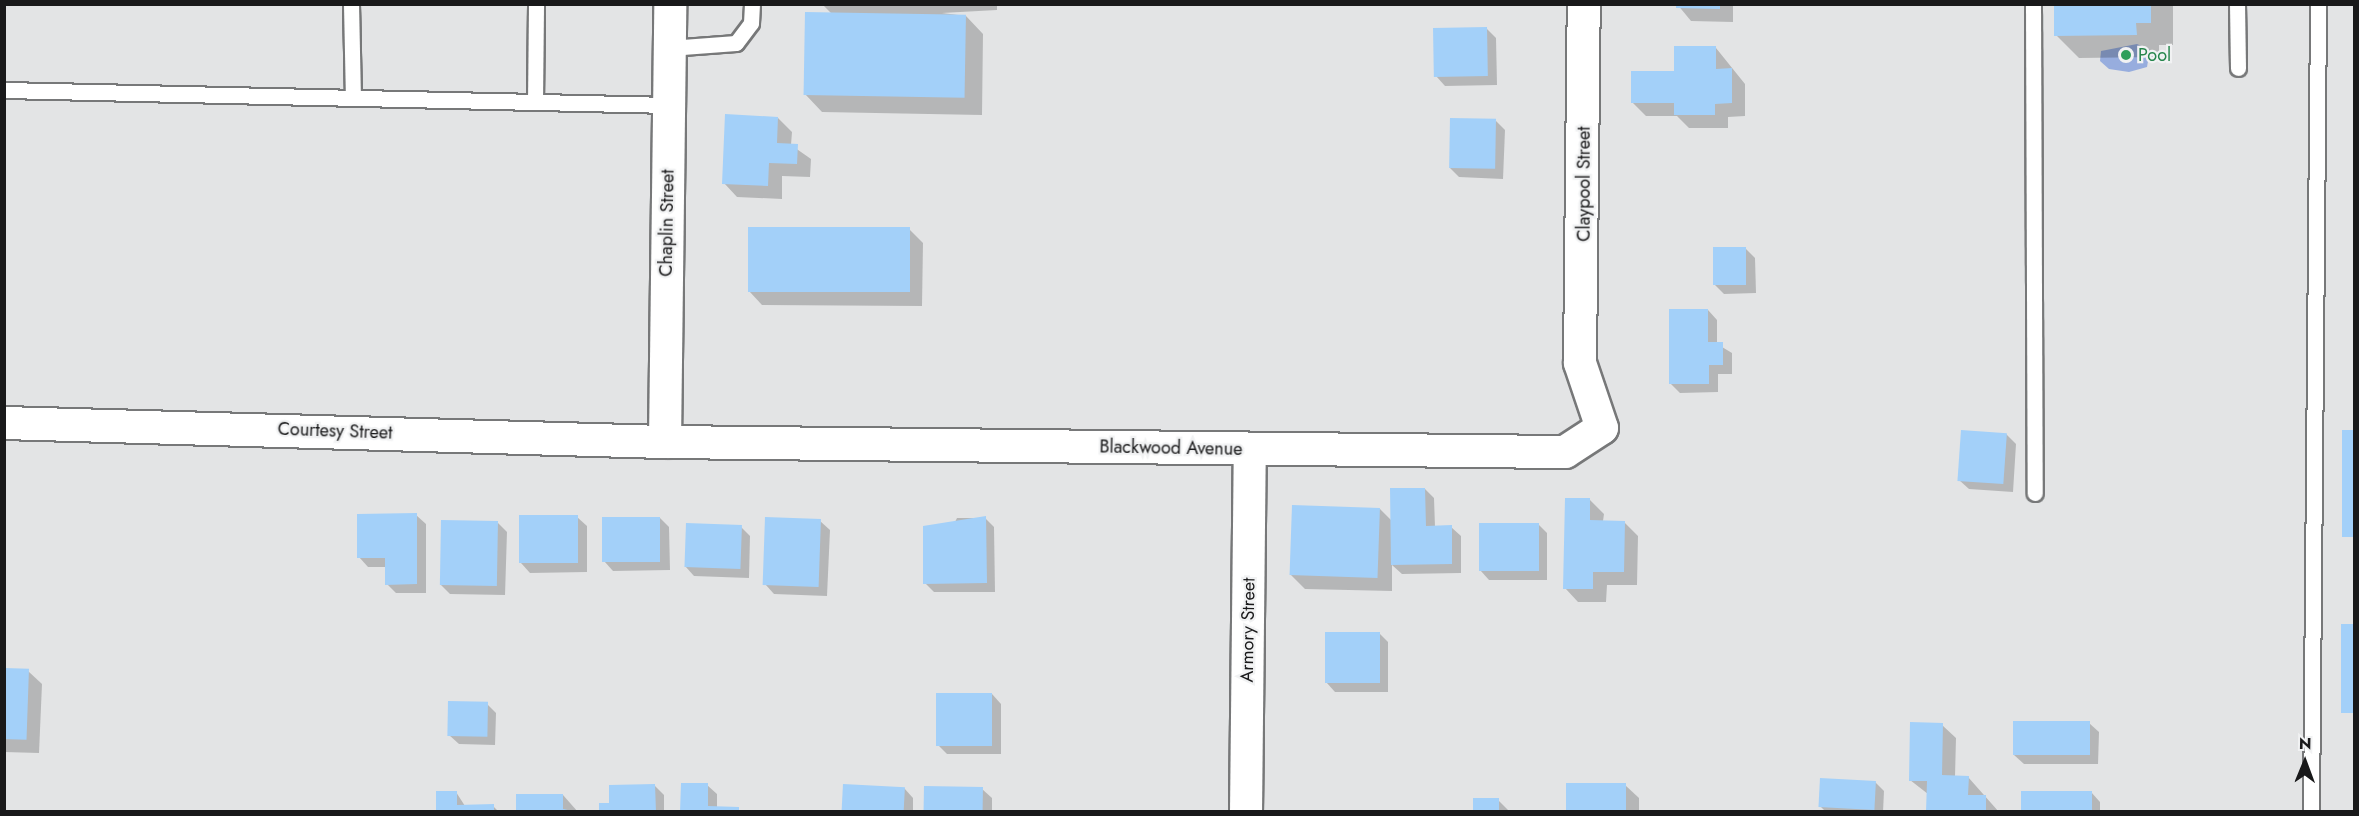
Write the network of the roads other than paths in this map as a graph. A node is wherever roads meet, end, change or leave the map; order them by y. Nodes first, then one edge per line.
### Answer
1 (351, 4) edge
2 (536, 4) edge
3 (670, 4) edge
4 (752, 4) edge
5 (1584, 4) edge
6 (2033, 4) edge
7 (2237, 4) edge
8 (2318, 4) edge
9 (669, 48) junction
10 (2238, 68) dead end
11 (4, 90) edge
12 (353, 98) junction
13 (536, 102) junction
14 (668, 105) junction
15 (1580, 363) joint
16 (4, 423) edge
17 (665, 442) junction
18 (1250, 448) junction
19 (2035, 493) dead end
20 (1246, 812) edge
21 (2312, 812) edge

1 - 12 lane
2 - 13 lane
3 - 9 street, Chaplin Street
4 - 9 lane
5 - 15 street, Claypool Street
6 - 19 lane
7 - 10 lane
8 - 21 lane
9 - 14 street, Chaplin Street
11 - 12 lane
12 - 13 lane
13 - 14 lane
14 - 17 street, Chaplin Street
15 - 18 street, Blackwood Avenue
16 - 17 street, Courtesy Street
17 - 18 street, Blackwood Avenue
18 - 20 street, Armory Street

